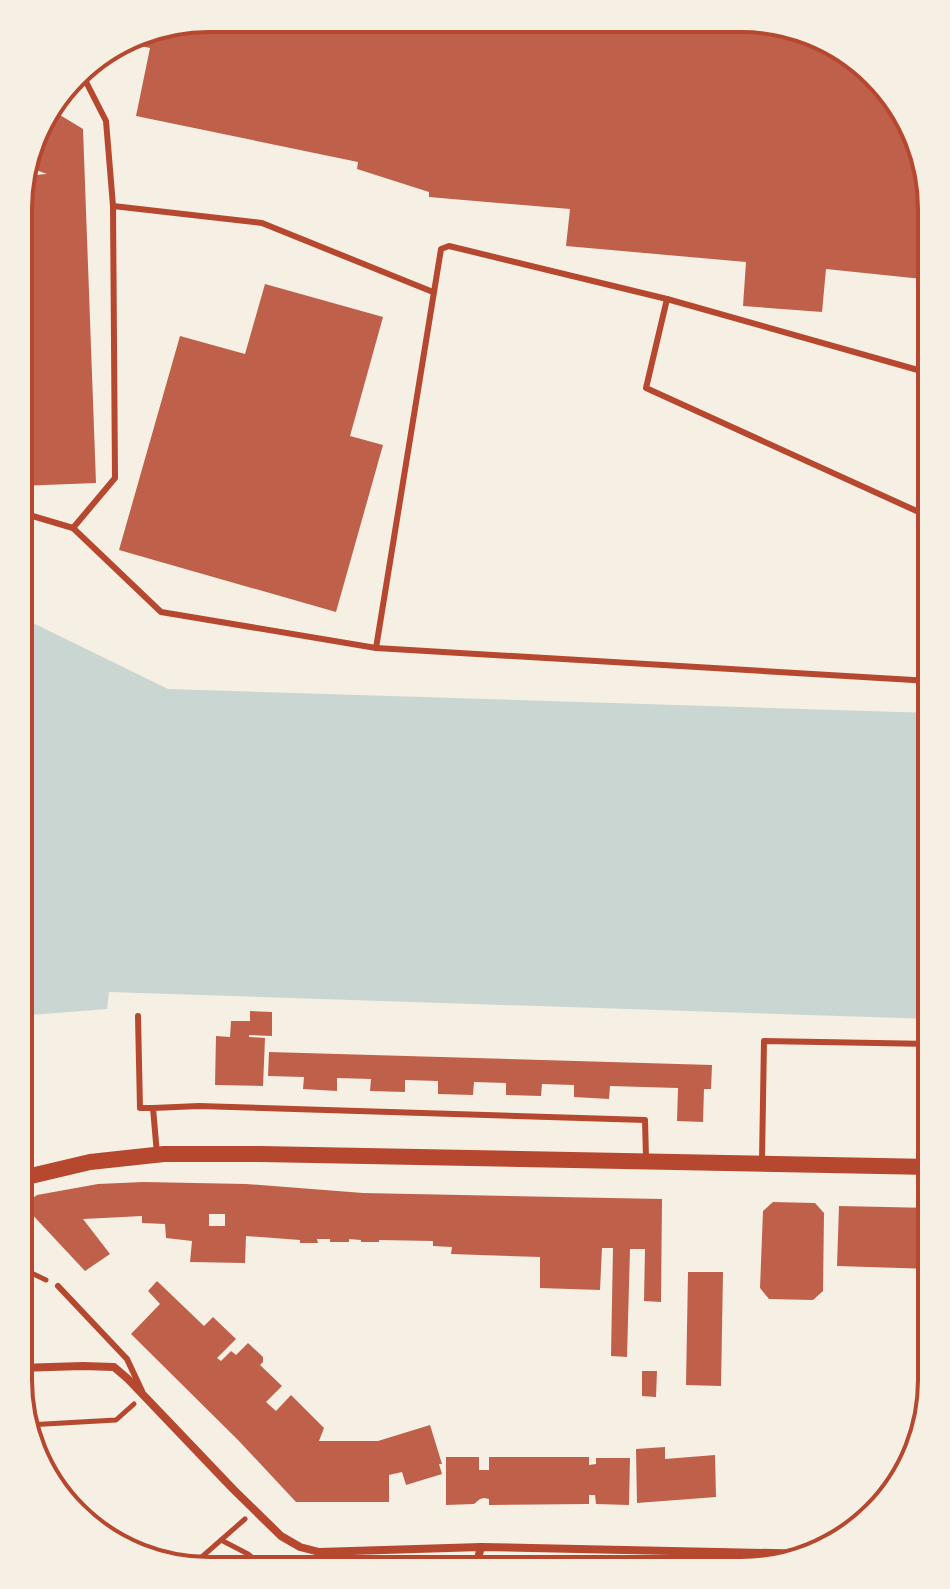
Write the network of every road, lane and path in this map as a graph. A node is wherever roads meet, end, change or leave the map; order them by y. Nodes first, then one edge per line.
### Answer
1 (86, 82) edge
2 (113, 206) junction
3 (433, 292) junction
4 (667, 299) junction
5 (918, 370) edge
6 (918, 512) edge
7 (32, 516) edge
8 (73, 528) junction
9 (376, 648) junction
10 (918, 680) edge
11 (138, 1016) dead end
12 (918, 1044) edge
13 (153, 1108) junction
14 (157, 1155) junction
15 (646, 1162) junction
16 (762, 1164) junction
17 (918, 1167) edge
18 (32, 1176) edge
19 (32, 1273) edge
20 (58, 1286) joint
21 (32, 1368) edge
22 (144, 1395) junction
23 (38, 1424) edge
24 (255, 1510) junction
25 (221, 1540) junction
26 (481, 1547) junction
27 (778, 1553) edge
28 (202, 1556) edge
29 (252, 1557) edge
30 (478, 1557) edge

1 - 2 lane
2 - 3 lane
2 - 8 lane
3 - 4 lane
3 - 9 lane
4 - 5 lane
4 - 6 lane
7 - 8 lane
8 - 9 lane
9 - 10 lane
11 - 13 lane
12 - 16 lane
13 - 14 lane
13 - 15 lane
14 - 15 main road
14 - 18 main road
15 - 16 main road
16 - 17 main road
19 - 20 path
20 - 22 lane
21 - 22 street
22 - 23 path
22 - 24 street
24 - 25 path
24 - 26 street
25 - 28 path
25 - 29 path
26 - 27 street
26 - 30 street

